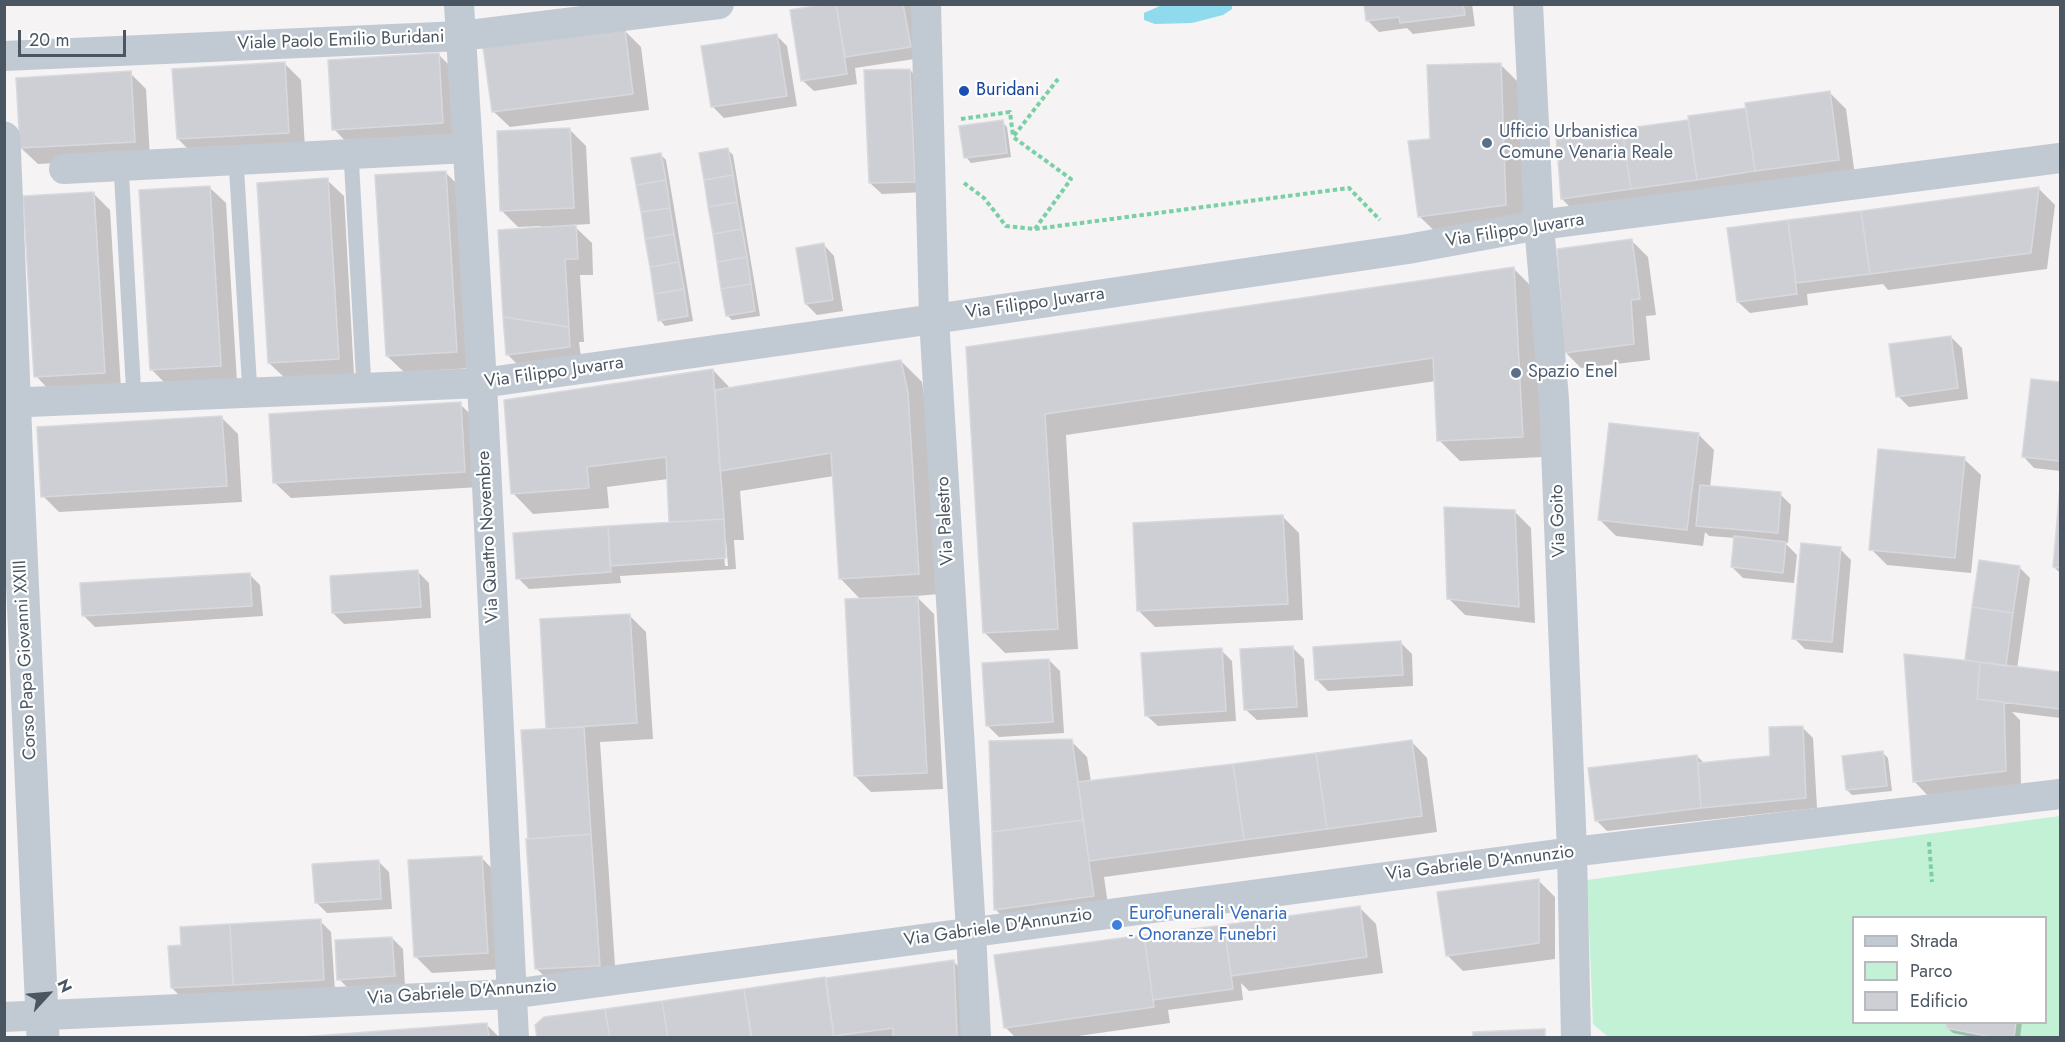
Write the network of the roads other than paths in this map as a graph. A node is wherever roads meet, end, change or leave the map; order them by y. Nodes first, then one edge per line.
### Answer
1 (459, 4) edge
2 (719, 4) edge
3 (926, 4) edge
4 (1528, 4) edge
5 (461, 36) junction
6 (4, 56) edge
7 (4, 138) edge
8 (468, 148) junction
9 (351, 154) junction
10 (2061, 158) edge
11 (236, 160) junction
12 (121, 166) junction
13 (64, 169) dead end
14 (1539, 225) junction
15 (934, 319) junction
16 (482, 383) junction
17 (364, 387) junction
18 (250, 393) junction
19 (134, 398) junction
20 (9, 403) edge
21 (2061, 794) edge
22 (1572, 852) junction
23 (971, 931) junction
24 (511, 994) junction
25 (4, 1017) edge
26 (43, 1026) edge
27 (514, 1038) edge
28 (976, 1038) edge
29 (1576, 1038) edge

1 - 5 street, Via Quattro Novembre
2 - 5 street, Viale Paolo Emilio Buridani
3 - 15 street, Via Palestro
4 - 14 street, Via Goito
5 - 6 street, Viale Paolo Emilio Buridani
5 - 8 street, Via Quattro Novembre
7 - 20 street, Corso Papa Giovanni XXIII
8 - 9 street
8 - 16 street, Via Quattro Novembre
9 - 11 street
9 - 17 lane
10 - 14 street, Via Filippo Juvarra
11 - 12 street
11 - 18 lane
12 - 13 street
12 - 19 lane
14 - 15 street, Via Filippo Juvarra
14 - 22 street, Via Goito
15 - 16 street, Via Filippo Juvarra
15 - 23 street, Via Palestro
16 - 17 street, Via Filippo Juvarra
16 - 24 street, Via Quattro Novembre
17 - 18 street, Via Filippo Juvarra
18 - 19 street, Via Filippo Juvarra
19 - 20 street, Via Filippo Juvarra
20 - 26 street, Corso Papa Giovanni XXIII
21 - 22 street, Via Gabriele D'Annunzio
22 - 23 street, Via Gabriele D'Annunzio
22 - 29 street, Via Goito
23 - 24 street, Via Gabriele D'Annunzio
23 - 28 street, Via Palestro
24 - 26 street, Via Gabriele D'Annunzio
24 - 27 street, Via Quattro Novembre
25 - 26 street, Via Gabriele D'Annunzio

